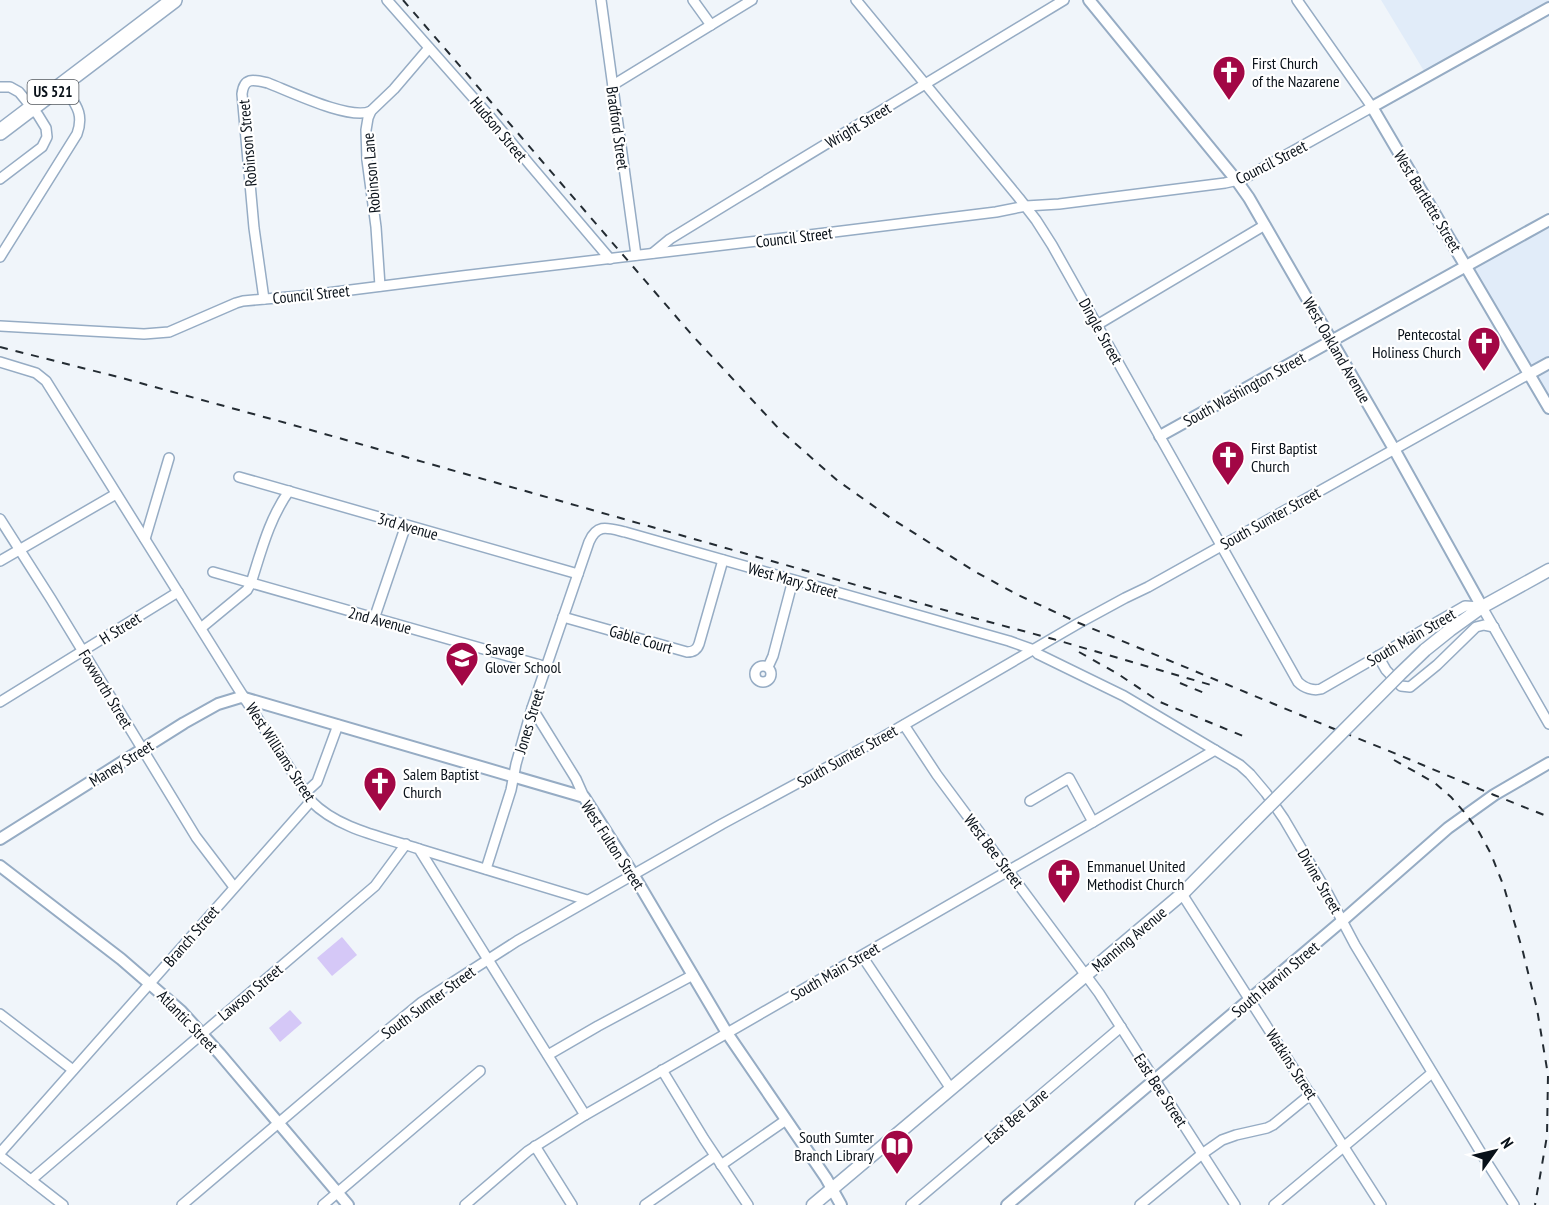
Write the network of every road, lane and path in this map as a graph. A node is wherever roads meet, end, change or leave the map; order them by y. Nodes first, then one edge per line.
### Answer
1 (174, 0) edge
2 (387, 0) edge
3 (601, 0) edge
4 (693, 0) edge
5 (752, 0) edge
6 (856, 0) edge
7 (1064, 0) edge
8 (1089, 0) edge
9 (1297, 0) edge
10 (1549, 8) edge
11 (711, 25) junction
12 (429, 48) junction
13 (926, 84) junction
14 (63, 85) junction
15 (613, 85) junction
16 (0, 87) edge
17 (1372, 107) junction
18 (32, 108) junction
19 (371, 111) junction
20 (0, 132) edge
21 (0, 178) edge
22 (1237, 181) junction
23 (1026, 206) junction
24 (1549, 220) edge
25 (1265, 225) junction
26 (653, 253) junction
27 (636, 255) junction
28 (0, 257) edge
29 (610, 259) junction
30 (1466, 266) junction
31 (380, 286) junction
32 (264, 299) junction
33 (1097, 325) junction
34 (0, 326) edge
35 (1331, 341) junction
36 (0, 362) edge
37 (1549, 363) edge
38 (1529, 374) junction
39 (1549, 408) edge
40 (1160, 436) junction
41 (1394, 449) junction
42 (169, 458) dead end
43 (239, 477) dead end
44 (289, 491) junction
45 (116, 494) junction
46 (0, 519) edge
47 (405, 525) junction
48 (145, 539) junction
49 (1222, 546) junction
50 (20, 550) junction
51 (723, 560) junction
52 (0, 561) edge
53 (1549, 570) edge
54 (213, 572) dead end
55 (578, 574) junction
56 (794, 580) junction
57 (251, 583) junction
58 (178, 592) junction
59 (1482, 607) junction
60 (563, 617) junction
61 (374, 619) junction
62 (1494, 627) junction
63 (201, 628) junction
64 (1034, 650) junction
65 (82, 651) junction
66 (1378, 657) junction
67 (547, 667) junction
68 (768, 667) dead end
69 (1306, 688) joint
70 (245, 698) junction
71 (0, 702) edge
72 (532, 708) junction
73 (1549, 724) edge
74 (338, 725) junction
75 (904, 725) junction
76 (142, 750) junction
77 (1215, 750) junction
78 (1549, 763) edge
79 (513, 777) junction
80 (308, 797) junction
81 (584, 797) junction
82 (1029, 801) dead end
83 (1093, 822) junction
84 (0, 839) edge
85 (406, 844) junction
86 (419, 849) junction
87 (0, 866) edge
88 (486, 869) junction
89 (1009, 871) junction
90 (633, 874) junction
91 (234, 887) junction
92 (1182, 894) junction
93 (587, 900) junction
94 (1342, 921) junction
95 (862, 956) junction
96 (488, 959) junction
97 (693, 975) junction
98 (1087, 975) junction
99 (150, 983) junction
100 (1250, 1000) junction
101 (0, 1014) edge
102 (1121, 1027) junction
103 (202, 1033) junction
104 (727, 1033) junction
105 (548, 1055) junction
106 (73, 1070) junction
107 (662, 1070) junction
108 (480, 1071) dead end
109 (1432, 1072) junction
110 (1155, 1080) junction
111 (951, 1089) junction
112 (1311, 1094) junction
113 (585, 1115) junction
114 (786, 1120) junction
115 (279, 1123) junction
116 (535, 1146) junction
117 (1344, 1146) junction
118 (1202, 1154) junction
119 (0, 1155) edge
120 (715, 1156) junction
121 (721, 1165) junction
122 (31, 1180) junction
123 (832, 1189) junction
124 (337, 1193) junction
125 (63, 1205) edge
126 (182, 1205) edge
127 (322, 1205) edge
128 (348, 1205) edge
129 (465, 1205) edge
130 (572, 1205) edge
131 (645, 1205) edge
132 (748, 1205) edge
133 (813, 1205) edge
134 (841, 1205) edge
135 (911, 1205) edge
136 (1007, 1205) edge
137 (1140, 1205) edge
138 (1235, 1205) edge
139 (1274, 1205) edge
140 (1381, 1205) edge
141 (1514, 1205) edge

1 - 14 highway, US 521
2 - 12 street, Hudson Street
3 - 15 street, Bradford Street
4 - 11 street
5 - 11 street
6 - 13 street, Dingle Street
7 - 13 street, Wright Street
8 - 22 street, West Oakland Avenue
9 - 17 street, West Bartlette Street
10 - 17 street, Council Street
11 - 15 street
12 - 19 street, Robinson Lane
12 - 29 street, Hudson Street
13 - 23 street, Dingle Street
13 - 26 street, Wright Street
14 - 18 highway, US 521
14 - 28 street
15 - 27 street, Bradford Street
16 - 18 street
17 - 22 street, Council Street
17 - 30 street, West Bartlette Street
18 - 20 highway, US 521
18 - 21 street
19 - 31 street, Robinson Lane
19 - 32 street, Robinson Street
22 - 23 street, Council Street
22 - 25 street, West Oakland Avenue
23 - 26 street, Council Street
23 - 33 street, Dingle Street
24 - 30 street, South Washington Street
25 - 33 street
25 - 35 street, West Oakland Avenue
26 - 27 street, Council Street
27 - 29 street, Council Street
29 - 31 street, Council Street
30 - 35 street, South Washington Street
30 - 38 street, West Bartlette Street
31 - 32 street, Council Street
32 - 34 street, Council Street
33 - 40 street, Dingle Street
35 - 40 street, South Washington Street
35 - 41 street, West Oakland Avenue
36 - 45 street, West Williams Street
37 - 38 street, South Sumter Street
38 - 39 street, West Bartlette Street
38 - 41 street, South Sumter Street
40 - 49 street, Dingle Street
41 - 49 street, South Sumter Street
41 - 59 street, West Oakland Avenue
42 - 48 street
43 - 44 street, 3rd Avenue
44 - 47 street, 3rd Avenue
44 - 57 street
45 - 48 street, West Williams Street
45 - 50 street
46 - 50 street, Foxworth Street
47 - 55 street, 3rd Avenue
47 - 61 street
48 - 58 street, West Williams Street
49 - 64 street, South Sumter Street
49 - 69 street, Dingle Street
50 - 52 street
50 - 65 street, Foxworth Street
51 - 55 street, West Mary Street
51 - 56 street, West Mary Street
51 - 60 street, Gable Court
53 - 59 main road, South Main Street
54 - 57 street, 2nd Avenue
55 - 60 street, Jones Street
56 - 64 street, West Mary Street
56 - 68 street
57 - 61 street, 2nd Avenue
57 - 63 street
58 - 63 street, West Williams Street
58 - 65 street, H Street
59 - 62 street, West Oakland Avenue
59 - 66 street, South Main Street
59 - 92 main road, Manning Avenue, bridge
60 - 67 street, Jones Street
61 - 67 street, 2nd Avenue
62 - 66 street
62 - 73 street, West Oakland Avenue
63 - 70 street, West Williams Street
64 - 75 street, South Sumter Street
64 - 77 street, Divine Street
65 - 71 street, H Street
65 - 76 street, Foxworth Street
66 - 69 street, South Main Street
67 - 72 street, Jones Street
70 - 74 street, West Fulton Street
70 - 76 street, Maney Street
70 - 80 street, West Williams Street
72 - 79 street, Jones Street
72 - 81 street
74 - 79 street, West Fulton Street
74 - 80 street, Branch Street
75 - 89 street, West Bee Street
75 - 90 street, South Sumter Street
76 - 84 street, Maney Street
76 - 91 street, Foxworth Street
77 - 83 street, South Main Street
77 - 94 street, Divine Street
78 - 94 street, South Harvin Street
79 - 81 street, West Fulton Street
79 - 88 street, Jones Street
80 - 85 street, West Williams Street
80 - 91 street, Branch Street
81 - 90 street, West Fulton Street
82 - 83 street
83 - 89 street, South Main Street
85 - 86 street, West Williams Street
85 - 103 street, Lawson Street
86 - 88 street, West Williams Street
86 - 96 street
87 - 99 street, Atlantic Street
88 - 93 street, West Williams Street
89 - 95 street, South Main Street
89 - 98 street, West Bee Street
90 - 93 street, South Sumter Street
90 - 97 street, West Fulton Street
91 - 99 street, Branch Street
92 - 98 main road, Manning Avenue
92 - 100 street, Watkins Street
93 - 96 street, South Sumter Street
94 - 100 street, South Harvin Street
94 - 109 street, Divine Street
95 - 104 street, South Main Street
95 - 111 street
96 - 105 street
96 - 115 street, South Sumter Street
97 - 104 street, West Fulton Street
97 - 105 street
98 - 102 street, East Bee Street
98 - 111 main road, Manning Avenue
99 - 103 street, Atlantic Street
99 - 106 street, Branch Street
100 - 110 street, South Harvin Street
100 - 112 street, Watkins Street
101 - 106 street
102 - 110 street, East Bee Street
102 - 135 street, East Bee Lane
103 - 115 street, Atlantic Street
103 - 122 street, Lawson Street
104 - 107 street, South Main Street
104 - 114 street, West Fulton Street
105 - 113 street
106 - 119 street, Branch Street
107 - 113 street, South Main Street
107 - 120 street
108 - 124 street
109 - 117 street
109 - 141 street, Divine Street
110 - 118 street, East Bee Street
110 - 136 street, South Harvin Street
111 - 123 main road, Manning Avenue
112 - 117 street, Watkins Street
112 - 118 street
113 - 116 street, South Main Street
114 - 121 street
114 - 123 street, West Fulton Street
115 - 124 street, Atlantic Street
115 - 126 street, South Sumter Street
116 - 129 street, South Main Street
116 - 130 street
117 - 139 street
117 - 140 street, Watkins Street
118 - 137 street
118 - 138 street, East Bee Street
119 - 122 street
120 - 121 street
120 - 131 street
121 - 132 street
122 - 125 street
123 - 133 main road, Manning Avenue
123 - 134 street, West Fulton Street
124 - 127 street
124 - 128 street, Atlantic Street

